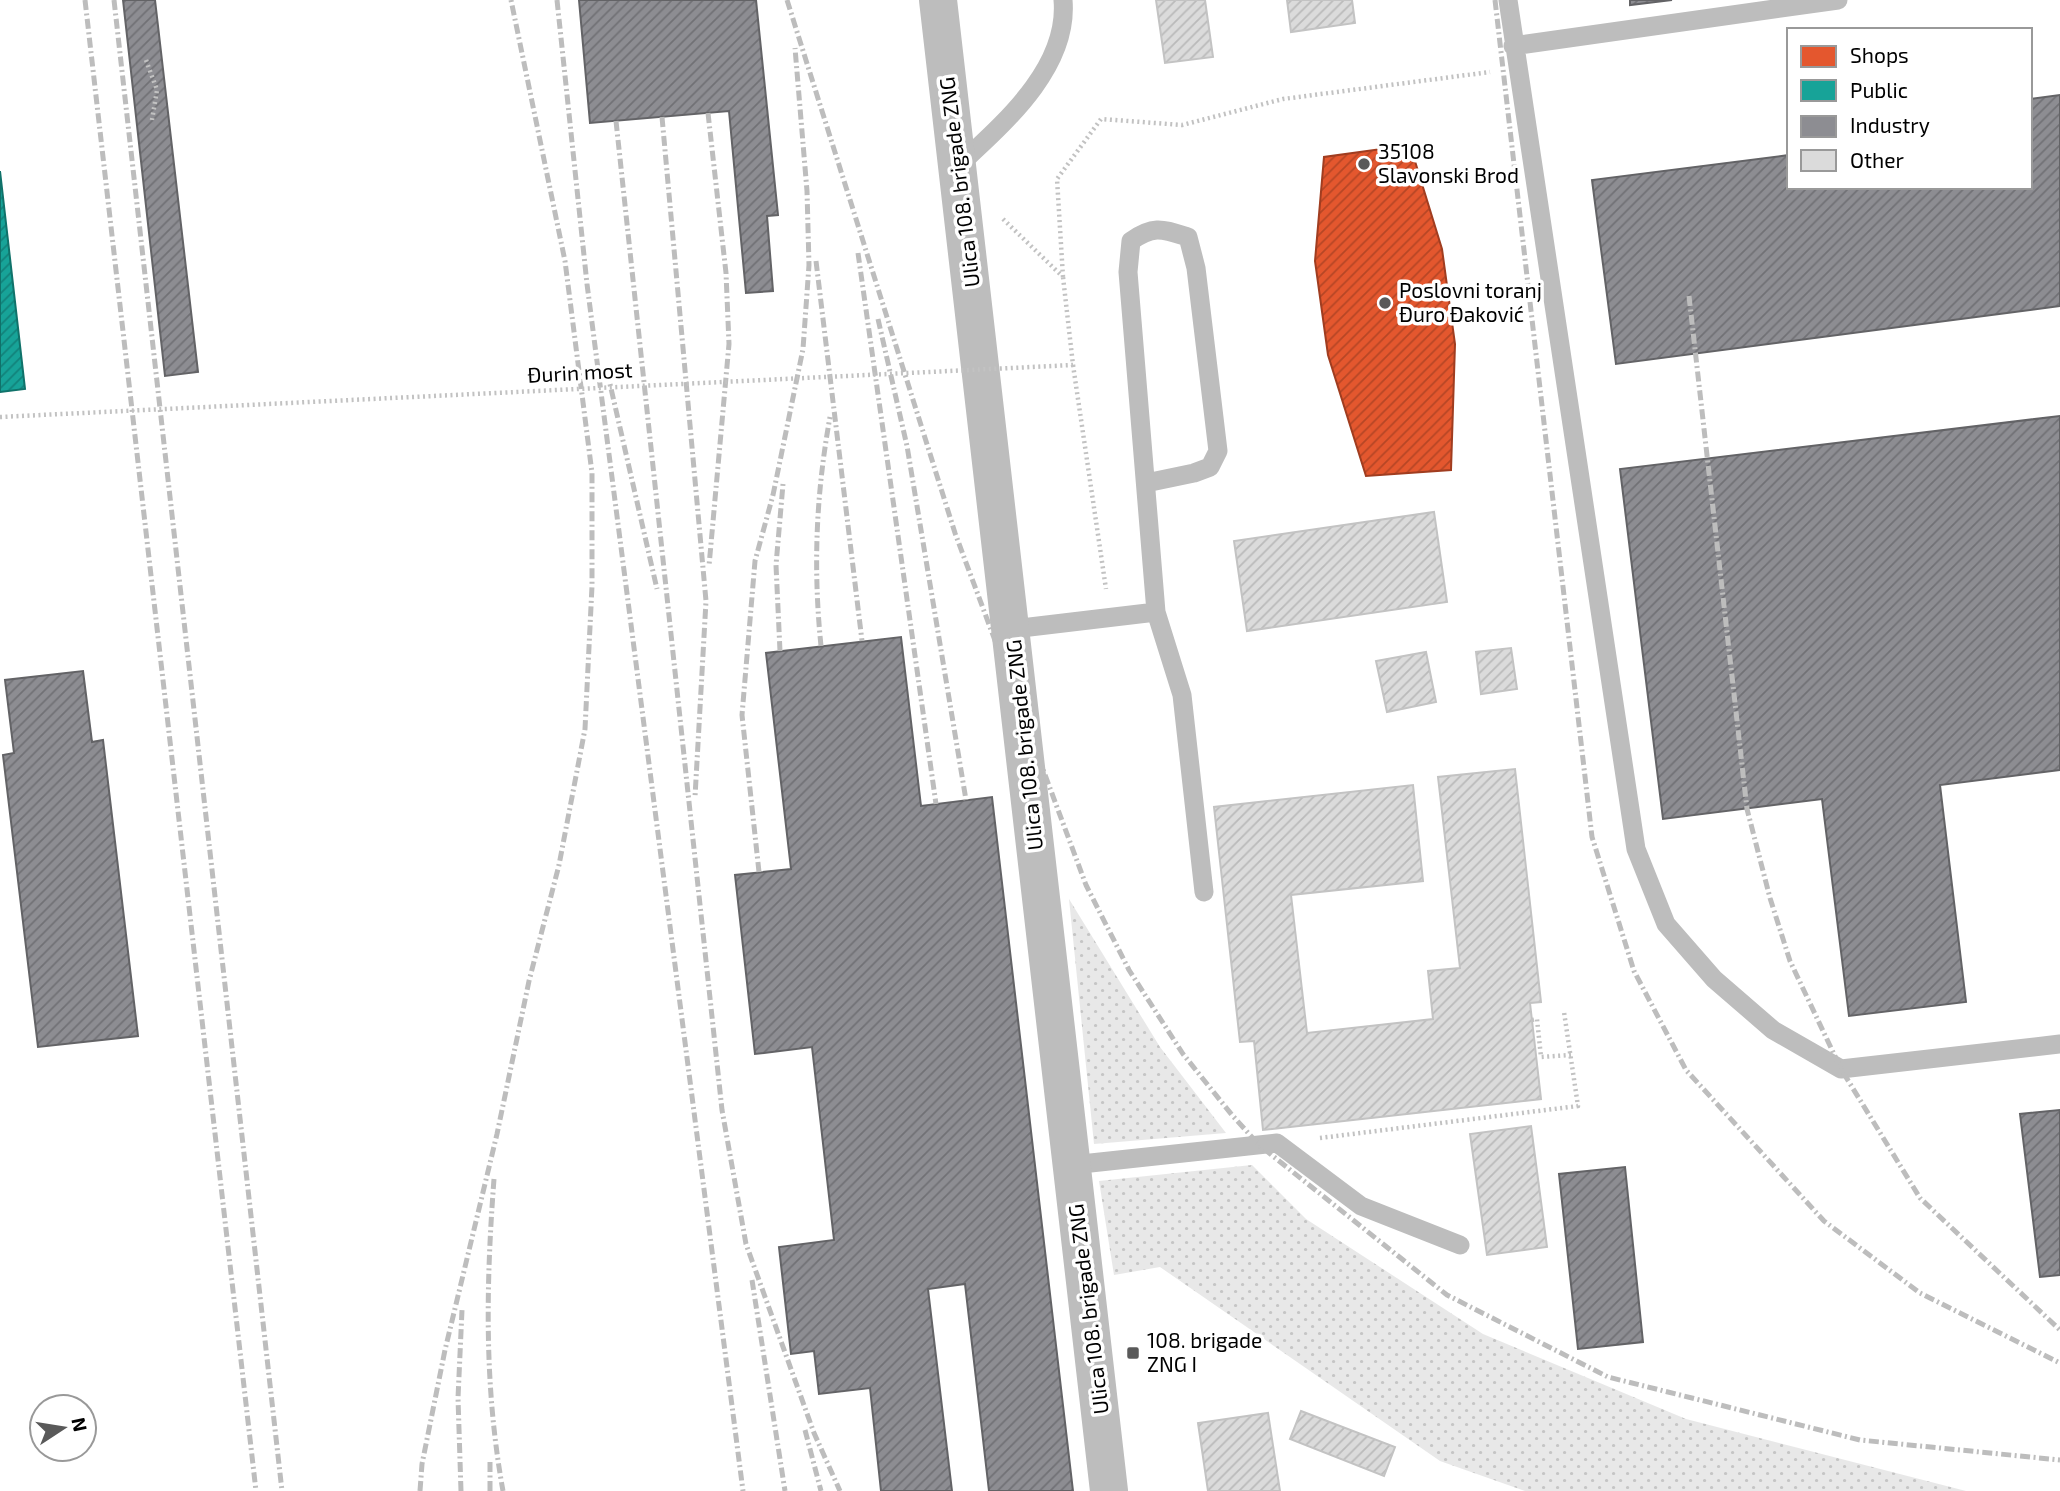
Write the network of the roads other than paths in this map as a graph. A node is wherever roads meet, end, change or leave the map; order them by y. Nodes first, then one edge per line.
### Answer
1 (938, 0) edge
2 (1063, 0) edge
3 (1508, 0) edge
4 (1838, 0) edge
5 (1513, 46) junction
6 (958, 166) junction
7 (1146, 483) junction
8 (1156, 612) junction
9 (1013, 629) junction
10 (1204, 892) dead end
11 (2060, 1044) edge
12 (1072, 1165) junction
13 (1460, 1245) dead end
14 (1110, 1491) edge

1 - 6 street, Ulica 108. brigade ZNG
2 - 6 lane
3 - 5 lane
4 - 5 lane
5 - 11 lane
6 - 9 street, Ulica 108. brigade ZNG
7 - 7 lane
7 - 8 lane
8 - 9 lane
8 - 10 lane
9 - 12 street, Ulica 108. brigade ZNG
12 - 13 lane
12 - 14 street, Ulica 108. brigade ZNG

